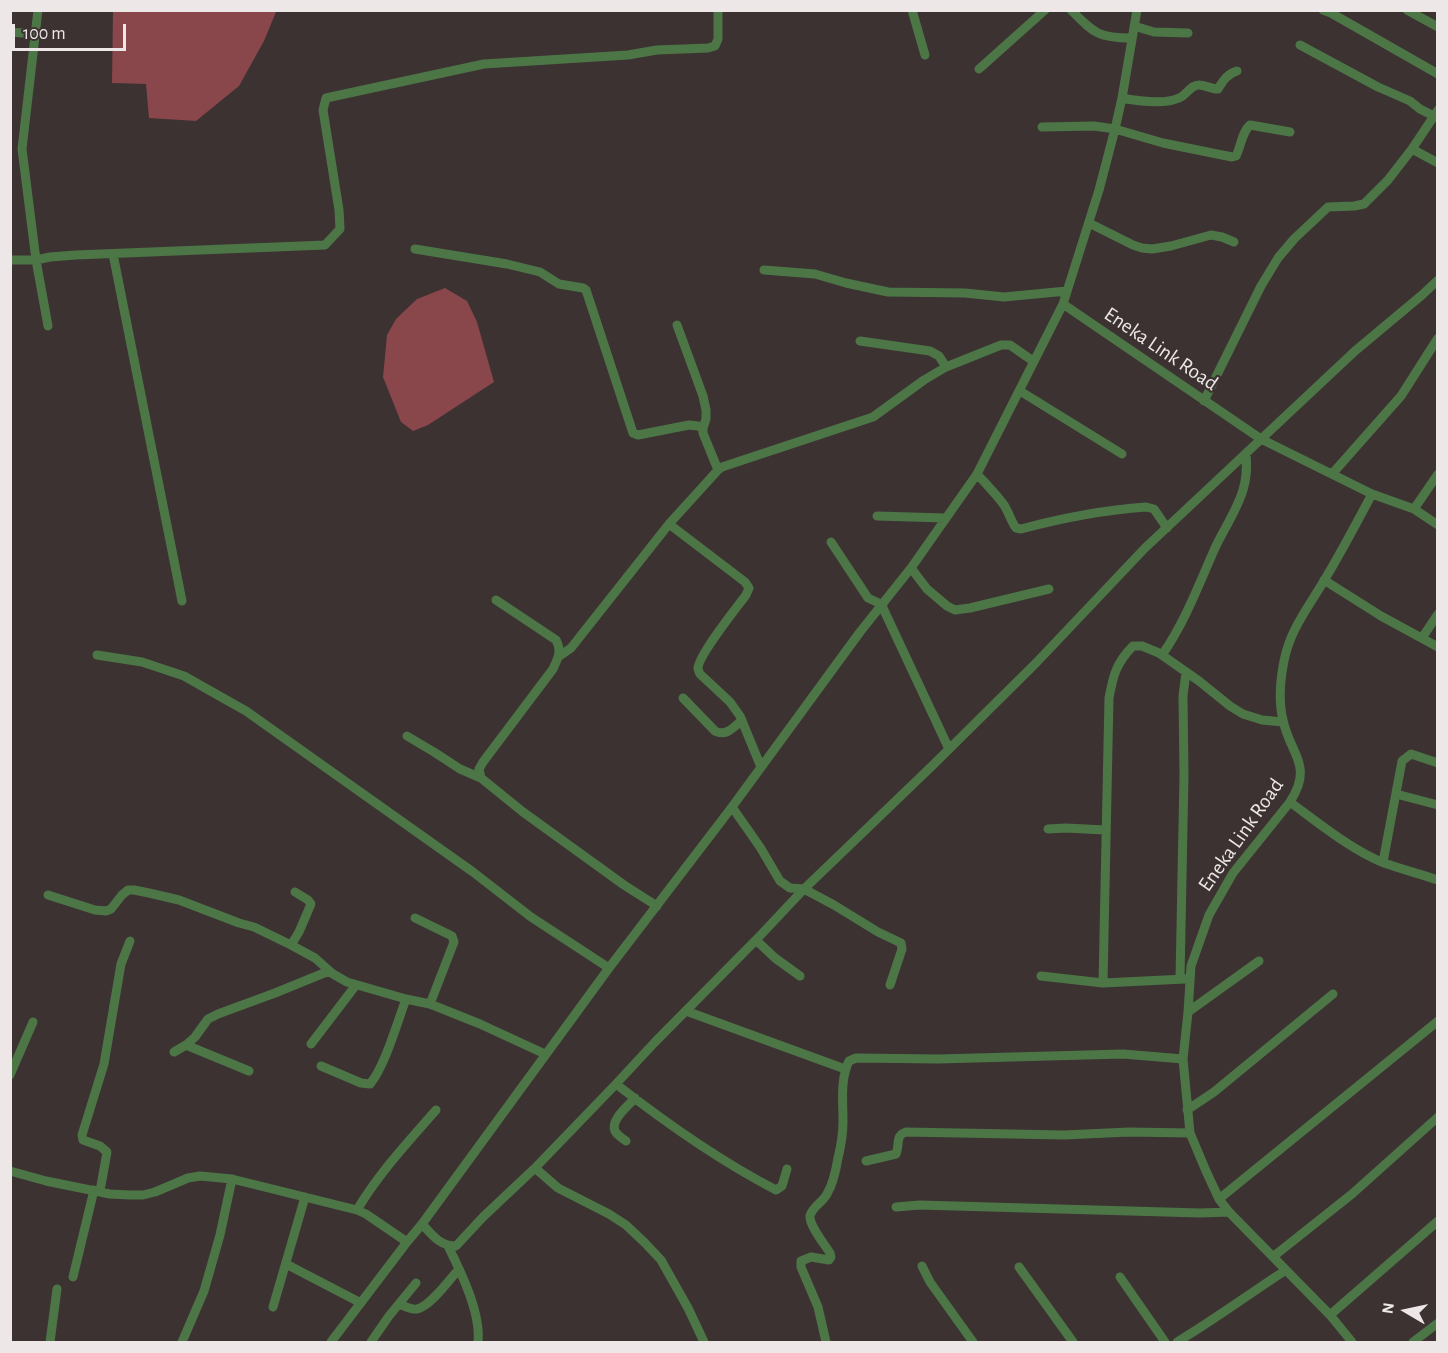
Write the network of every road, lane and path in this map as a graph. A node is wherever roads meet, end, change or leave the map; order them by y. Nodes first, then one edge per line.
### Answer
1 (38, 10) edge
2 (718, 10) edge
3 (912, 10) edge
4 (1045, 10) edge
5 (1071, 10) edge
6 (1137, 10) edge
7 (1323, 10) edge
8 (1407, 10) edge
9 (1134, 26) junction
10 (1437, 27) edge
11 (10, 32) edge
12 (1188, 33) dead end
13 (36, 34) junction
14 (1132, 38) junction
15 (1300, 45) dead end
16 (925, 55) dead end
17 (979, 69) dead end
18 (1237, 71) dead end
19 (1437, 74) edge
20 (1122, 98) junction
21 (1436, 115) edge
22 (1042, 127) dead end
23 (1115, 129) junction
24 (1290, 132) dead end
25 (1412, 149) junction
26 (1437, 163) edge
27 (1089, 224) junction
28 (1233, 242) dead end
29 (415, 249) dead end
30 (113, 254) junction
31 (10, 260) edge
32 (36, 260) junction
33 (764, 270) dead end
34 (1437, 280) edge
35 (1067, 291) junction
36 (1063, 304) junction
37 (677, 325) dead end
38 (48, 326) dead end
39 (1437, 338) edge
40 (860, 341) dead end
41 (1033, 361) junction
42 (946, 367) junction
43 (1020, 391) junction
44 (1204, 400) junction
45 (703, 428) junction
46 (1262, 438) junction
47 (1246, 453) junction
48 (1122, 454) dead end
49 (718, 470) junction
50 (977, 474) junction
51 (1332, 474) junction
52 (1437, 474) edge
53 (1372, 494) junction
54 (1414, 509) junction
55 (877, 516) dead end
56 (945, 518) junction
57 (669, 524) junction
58 (1437, 525) edge
59 (1167, 528) junction
60 (831, 542) dead end
61 (911, 568) junction
62 (1324, 580) junction
63 (1049, 589) dead end
64 (496, 600) dead end
65 (182, 601) dead end
66 (883, 605) junction
67 (1437, 614) edge
68 (1422, 638) junction
69 (1437, 647) edge
70 (1162, 655) junction
71 (97, 656) dead end
72 (558, 657) junction
73 (1186, 672) junction
74 (683, 698) dead end
75 (742, 720) junction
76 (1283, 722) junction
77 (406, 736) dead end
78 (949, 749) junction
79 (1437, 763) edge
80 (761, 767) junction
81 (481, 778) junction
82 (1396, 794) junction
83 (1290, 802) junction
84 (1437, 805) edge
85 (732, 807) junction
86 (1048, 829) dead end
87 (1105, 830) junction
88 (1383, 862) junction
89 (1437, 880) edge
90 (804, 889) junction
91 (295, 892) dead end
92 (48, 895) dead end
93 (657, 906) junction
94 (416, 918) dead end
95 (756, 940) junction
96 (130, 941) dead end
97 (291, 945) junction
98 (1259, 961) dead end
99 (609, 968) junction
100 (329, 971) junction
101 (800, 976) dead end
102 (1041, 976) dead end
103 (1179, 979) junction
104 (1190, 979) junction
105 (1103, 983) junction
106 (356, 985) junction
107 (890, 985) dead end
108 (1333, 994) dead end
109 (406, 999) junction
110 (430, 1004) junction
111 (686, 1011) junction
112 (1188, 1012) junction
113 (1437, 1020) edge
114 (33, 1022) dead end
115 (311, 1044) dead end
116 (186, 1045) junction
117 (174, 1052) dead end
118 (545, 1054) junction
119 (1183, 1059) junction
120 (321, 1066) dead end
121 (845, 1069) junction
122 (249, 1071) dead end
123 (10, 1076) edge
124 (616, 1084) junction
125 (635, 1098) junction
126 (436, 1110) dead end
127 (1187, 1110) junction
128 (1437, 1117) edge
129 (1190, 1133) junction
130 (626, 1142) dead end
131 (866, 1161) dead end
132 (535, 1168) junction
133 (786, 1169) dead end
134 (10, 1171) edge
135 (232, 1179) junction
136 (97, 1191) junction
137 (305, 1197) junction
138 (1219, 1199) junction
139 (896, 1207) dead end
140 (357, 1210) junction
141 (1229, 1212) junction
142 (1437, 1221) edge
143 (422, 1224) junction
144 (407, 1242) junction
145 (448, 1246) junction
146 (1274, 1257) junction
147 (286, 1264) junction
148 (922, 1266) dead end
149 (1019, 1267) dead end
150 (459, 1269) junction
151 (1286, 1270) junction
152 (73, 1277) dead end
153 (1120, 1277) dead end
154 (416, 1283) dead end
155 (57, 1289) dead end
156 (361, 1303) junction
157 (399, 1304) junction
158 (273, 1307) dead end
159 (1330, 1315) junction
160 (1437, 1323) edge
161 (50, 1342) edge
162 (182, 1342) edge
163 (331, 1342) edge
164 (371, 1342) edge
165 (478, 1342) edge
166 (704, 1342) edge
167 (826, 1342) edge
168 (973, 1342) edge
169 (1073, 1342) edge
170 (1165, 1342) edge
171 (1177, 1342) edge
172 (1352, 1342) edge
173 (1413, 1342) edge

1 - 13 street
2 - 30 street
3 - 16 street
4 - 17 street
5 - 14 street
6 - 9 street
7 - 19 street
8 - 10 street
9 - 12 street
9 - 14 street
11 - 13 street
13 - 32 street
14 - 20 street
15 - 21 street
18 - 20 street
20 - 23 street
21 - 25 street
22 - 23 street
23 - 24 street
23 - 27 street
25 - 26 street
25 - 44 street
27 - 28 street
27 - 35 street
29 - 45 street
30 - 32 street
30 - 65 street
31 - 32 street
32 - 38 street
33 - 35 street
34 - 46 street
35 - 36 street
36 - 41 street
36 - 44 street, Eneka Link Road
37 - 45 street
39 - 51 street
40 - 42 street
41 - 42 street
41 - 43 street
42 - 49 street
43 - 48 street
43 - 50 street
44 - 46 street, Eneka Link Road
45 - 49 street
46 - 47 street
46 - 51 street, Eneka Link Road
47 - 59 street
47 - 70 street
49 - 57 street
50 - 56 street
50 - 59 street
51 - 53 street, Eneka Link Road
52 - 54 street
53 - 54 street
53 - 62 street, Eneka Link Road
54 - 58 street
55 - 56 street
56 - 61 street
57 - 72 street
57 - 75 street
59 - 78 street
60 - 66 street
61 - 63 street
61 - 66 street
62 - 68 street
62 - 76 street, Eneka Link Road
64 - 72 street
66 - 78 street
66 - 80 street
67 - 68 street
68 - 69 street
70 - 73 street
70 - 87 street
71 - 99 street
72 - 81 street
73 - 76 street
73 - 103 street
74 - 75 street
75 - 80 street
76 - 83 street, Eneka Link Road
77 - 81 street
78 - 90 street
79 - 82 street
80 - 85 street
81 - 93 street
82 - 84 street
82 - 88 street
83 - 88 street
83 - 104 street, Eneka Link Road
85 - 90 street
85 - 93 street
86 - 87 street
87 - 105 street
88 - 89 street
90 - 95 street
90 - 107 street
91 - 97 street
92 - 97 street
93 - 99 street
94 - 110 street
95 - 101 street
95 - 111 street
96 - 136 street
97 - 100 street
98 - 112 street
99 - 118 street
100 - 106 street
100 - 116 street
102 - 105 street
103 - 104 street
103 - 105 street
104 - 112 street, Eneka Link Road
106 - 109 street
106 - 115 street
108 - 127 street
109 - 110 street
109 - 120 street
110 - 118 street
111 - 121 street
111 - 124 street
112 - 119 street, Eneka Link Road
113 - 138 street
114 - 123 street
116 - 117 street
116 - 122 street
118 - 143 street
119 - 121 street
119 - 127 street, Eneka Link Road
121 - 167 street
124 - 125 street
124 - 132 street
125 - 130 street
125 - 133 street
126 - 140 street
127 - 129 street, Eneka Link Road
128 - 146 street
129 - 131 street
129 - 138 street, Eneka Link Road
132 - 145 street
132 - 166 street
134 - 136 street
135 - 136 street
135 - 137 street
135 - 162 street
136 - 152 street
137 - 140 street
137 - 147 street
138 - 141 street, Eneka Link Road
139 - 141 street
140 - 144 street
141 - 146 street, Eneka Link Road
142 - 159 street
143 - 144 street
143 - 145 street
144 - 156 street
145 - 150 street
146 - 151 street, Eneka Link Road
147 - 156 street
147 - 158 street
148 - 168 street
149 - 169 street
150 - 157 street
150 - 165 street
151 - 159 street, Eneka Link Road
151 - 171 street
153 - 170 street
154 - 157 street
155 - 161 street
156 - 163 street
157 - 164 street
159 - 172 street, Eneka Link Road
160 - 173 street

